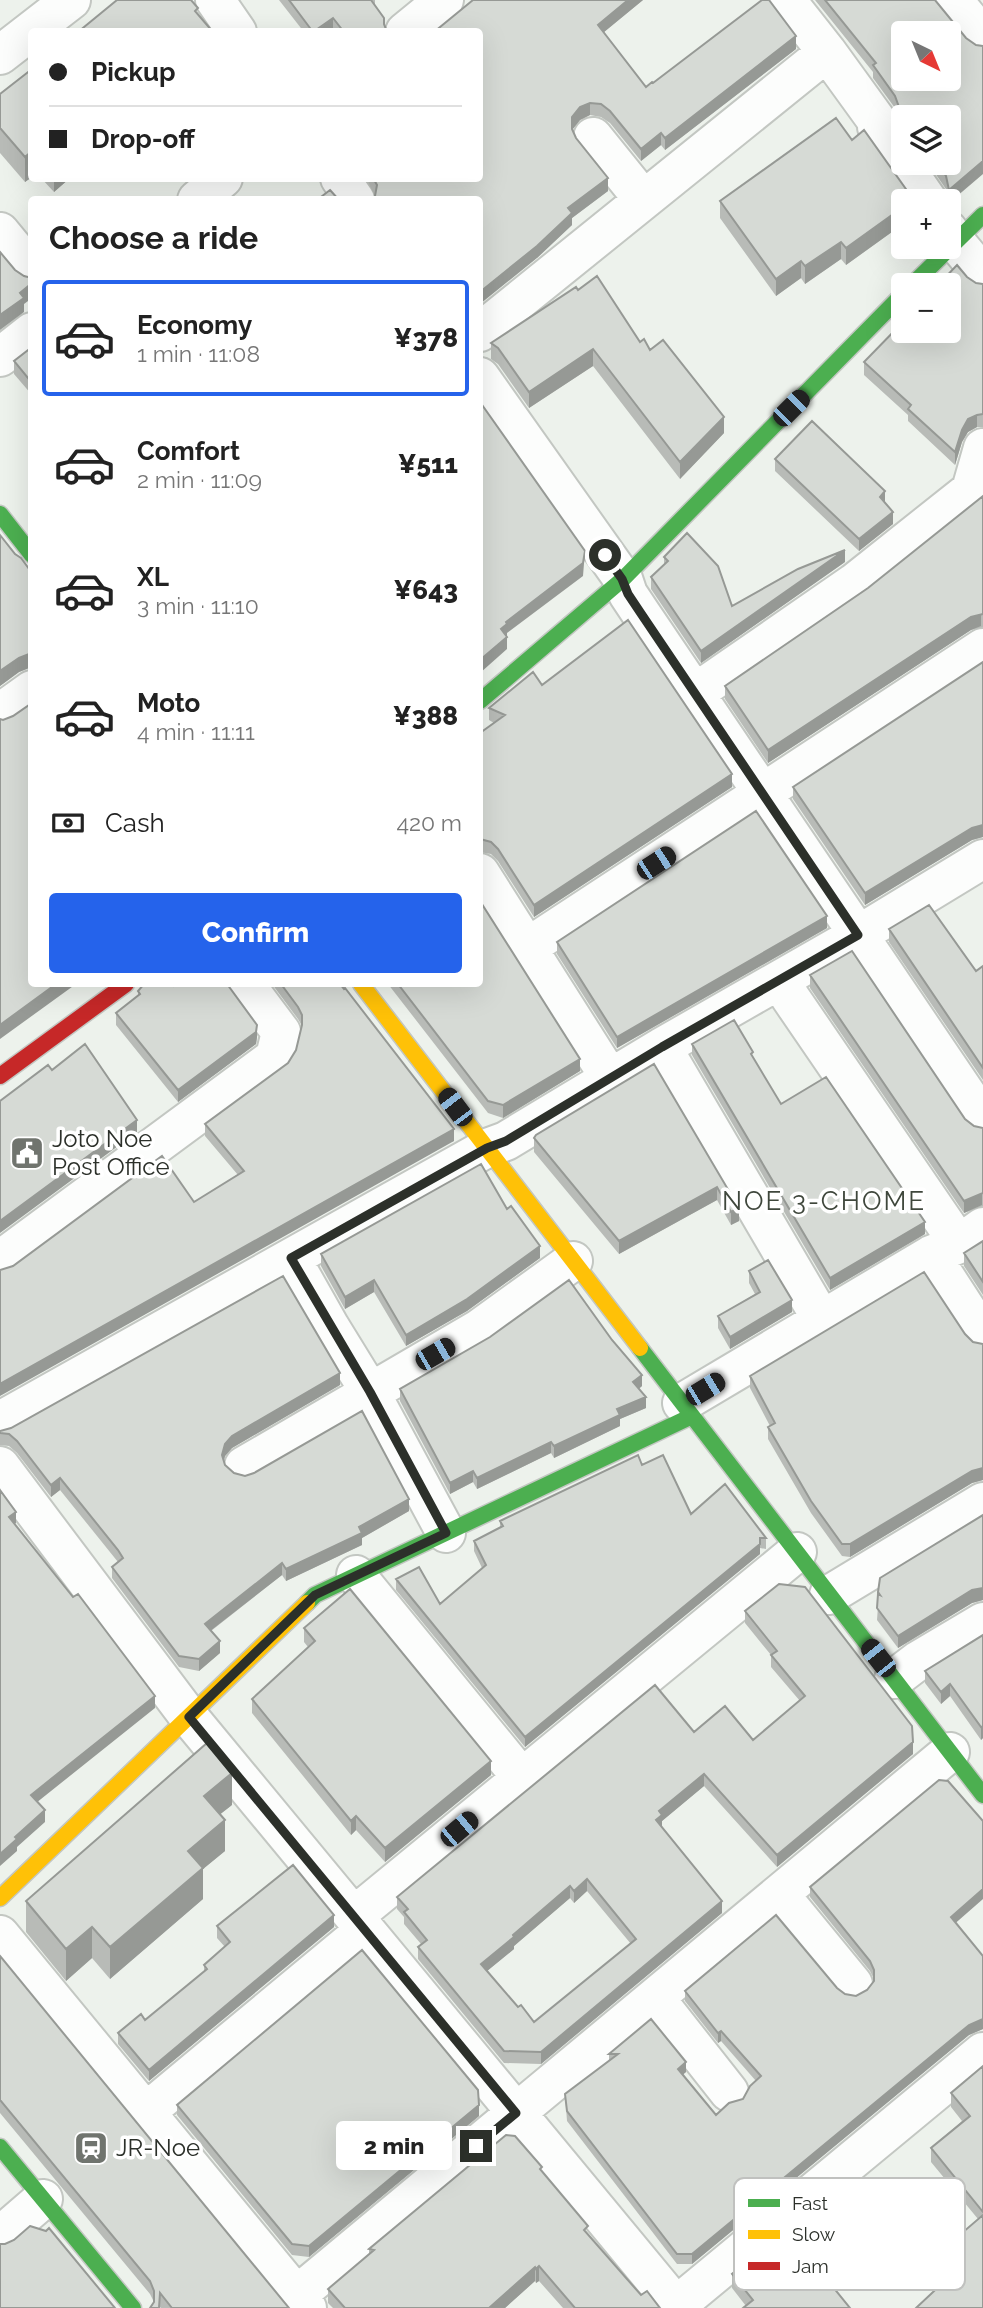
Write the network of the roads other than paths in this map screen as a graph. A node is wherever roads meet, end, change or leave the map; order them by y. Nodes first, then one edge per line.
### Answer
1 (71, 0) edge
2 (215, 0) edge
3 (444, 0) edge
4 (786, 0) edge
5 (953, 0) edge
6 (35, 28) edge
7 (234, 28) edge
8 (410, 28) edge
9 (28, 33) edge
10 (983, 37) edge
11 (827, 52) junction
12 (0, 55) edge
13 (593, 137) dead end
14 (218, 182) edge
15 (921, 189) edge
16 (202, 196) edge
17 (643, 199) junction
18 (983, 215) edge
19 (961, 230) edge
20 (0, 232) edge
21 (961, 247) edge
22 (933, 259) edge
23 (28, 266) edge
24 (922, 273) edge
25 (983, 275) edge
26 (891, 306) edge
27 (483, 330) edge
28 (28, 335) edge
29 (0, 357) edge
30 (483, 381) edge
31 (983, 448) edge
32 (977, 504) edge
33 (0, 514) edge
34 (28, 550) edge
35 (622, 579) junction
36 (983, 648) edge
37 (28, 693) edge
38 (695, 694) junction
39 (483, 698) edge
40 (0, 713) edge
41 (762, 793) junction
42 (983, 859) edge
43 (483, 878) edge
44 (858, 935) junction
45 (528, 947) junction
46 (782, 979) junction
47 (122, 987) edge
48 (247, 987) edge
49 (363, 987) edge
50 (662, 1047) junction
51 (0, 1076) edge
52 (610, 1078) junction
53 (983, 1119) edge
54 (487, 1148) junction
55 (957, 1242) edge
56 (291, 1258) junction
57 (0, 1260) edge
58 (573, 1261) junction
59 (822, 1320) junction
60 (983, 1335) edge
61 (370, 1392) junction
62 (687, 1409) junction
63 (0, 1421) edge
64 (0, 1466) edge
65 (244, 1466) dead end
66 (983, 1503) edge
67 (446, 1533) junction
68 (797, 1552) junction
69 (356, 1575) junction
70 (829, 1595) junction
71 (983, 1622) edge
72 (894, 1679) junction
73 (189, 1717) junction
74 (950, 1752) junction
75 (522, 1778) junction
76 (983, 1795) edge
77 (779, 1895) junction
78 (0, 1898) edge
79 (359, 1923) junction
80 (0, 1935) edge
81 (853, 1984) dead end
82 (655, 1998) junction
83 (983, 2052) edge
84 (729, 2092) dead end
85 (146, 2112) junction
86 (516, 2113) junction
87 (0, 2147) edge
88 (832, 2178) edge
89 (43, 2199) junction
90 (0, 2236) edge
91 (734, 2260) edge
92 (302, 2302) edge
93 (677, 2307) edge
94 (133, 2308) edge

1 - 6 street
2 - 7 street
3 - 8 street
4 - 11 street
5 - 10 street
9 - 12 street
11 - 15 street
11 - 17 street
13 - 17 street
14 - 16 street
17 - 27 street
18 - 19 street
20 - 23 street
21 - 25 street
22 - 24 street
26 - 35 street
28 - 29 street
30 - 35 street
31 - 32 street
32 - 38 street
33 - 34 street
35 - 38 street
35 - 39 street
36 - 41 street
37 - 40 street
38 - 41 street
41 - 44 street
41 - 45 street
42 - 44 street
43 - 45 street
44 - 46 street
44 - 53 street
45 - 52 street
46 - 50 street
46 - 55 street
47 - 51 street
48 - 57 street
49 - 54 street
50 - 52 street
50 - 59 street
52 - 54 street
54 - 56 street
54 - 58 street
55 - 59 street
55 - 60 street
56 - 61 street
56 - 63 street
58 - 61 street
58 - 62 street
59 - 62 street
61 - 65 street
61 - 67 street
62 - 67 street
62 - 68 street
64 - 73 street
66 - 70 street
67 - 69 street
68 - 70 street
68 - 75 street
69 - 73 street
69 - 75 street
70 - 72 street
71 - 72 street
72 - 74 street
73 - 78 street
73 - 79 street
74 - 76 street
74 - 77 street
75 - 79 street
77 - 81 street
77 - 82 street
79 - 85 street
79 - 86 street
80 - 85 street
82 - 84 street
82 - 86 street
83 - 88 street
85 - 92 street
86 - 92 street
86 - 93 street
87 - 89 street
89 - 90 street
89 - 94 street
91 - 93 street

